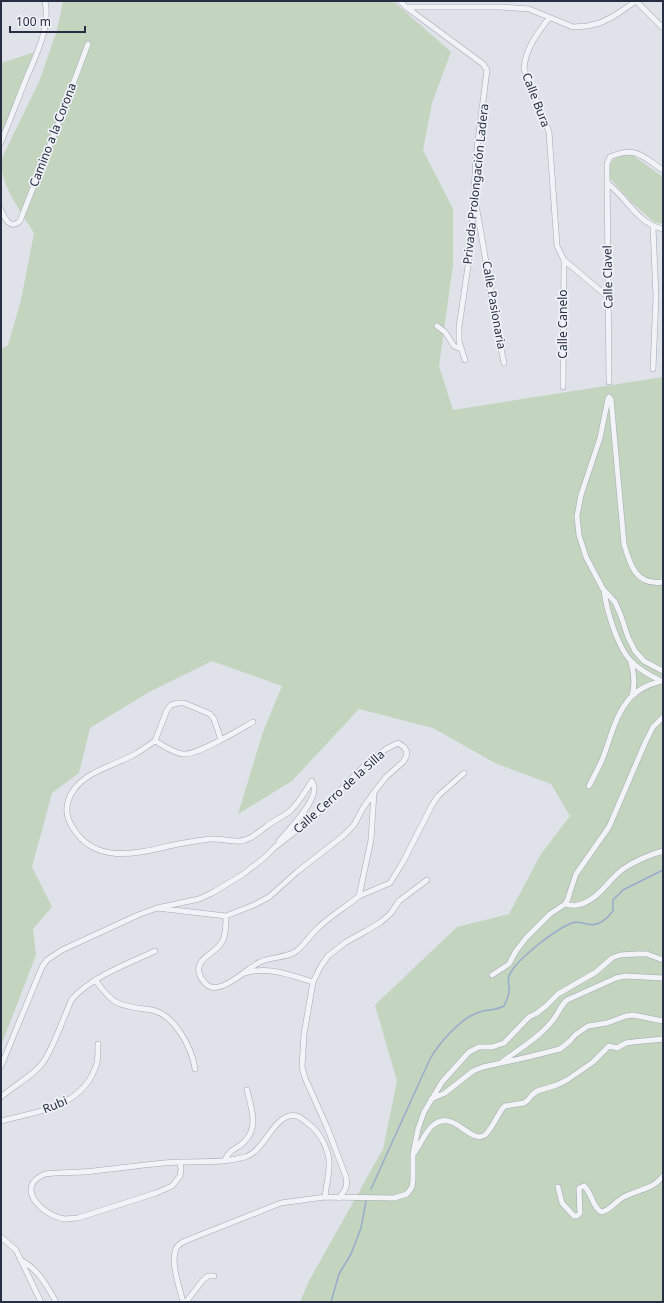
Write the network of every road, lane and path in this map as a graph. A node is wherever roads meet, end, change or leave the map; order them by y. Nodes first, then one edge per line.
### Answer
1 (45, 1) edge
2 (400, 1) edge
3 (636, 1) edge
4 (406, 7) junction
5 (549, 18) junction
6 (663, 28) edge
7 (88, 44) dead end
8 (1, 142) edge
9 (663, 170) edge
10 (607, 183) junction
11 (475, 199) junction
12 (1, 210) edge
13 (653, 227) junction
14 (663, 229) edge
15 (564, 260) junction
16 (608, 296) junction
17 (437, 326) dead end
18 (461, 349) junction
19 (465, 360) dead end
20 (504, 363) dead end
21 (653, 369) dead end
22 (609, 382) dead end
23 (563, 387) dead end
24 (663, 582) edge
25 (603, 589) junction
26 (621, 616) junction
27 (611, 620) junction
28 (628, 637) junction
29 (619, 640) junction
30 (632, 663) junction
31 (663, 670) edge
32 (662, 681) edge
33 (632, 696) junction
34 (663, 717) edge
35 (253, 722) dead end
36 (221, 740) junction
37 (155, 741) junction
38 (464, 773) dead end
39 (589, 786) dead end
40 (374, 792) junction
41 (275, 847) junction
42 (663, 851) edge
43 (427, 880) dead end
44 (359, 896) junction
45 (565, 904) junction
46 (157, 908) junction
47 (226, 916) junction
48 (155, 951) dead end
49 (663, 960) edge
50 (242, 974) junction
51 (492, 975) dead end
52 (663, 978) edge
53 (95, 980) junction
54 (313, 982) junction
55 (663, 1021) edge
56 (663, 1039) edge
57 (98, 1044) dead end
58 (501, 1063) junction
59 (1, 1066) edge
60 (195, 1069) dead end
61 (247, 1090) dead end
62 (1, 1097) edge
63 (431, 1099) junction
64 (1, 1121) edge
65 (413, 1154) junction
66 (225, 1160) junction
67 (180, 1162) junction
68 (663, 1176) edge
69 (558, 1187) dead end
70 (325, 1198) junction
71 (339, 1198) junction
72 (1, 1237) edge
73 (22, 1261) junction
74 (214, 1276) dead end
75 (41, 1302) edge
76 (56, 1302) edge
77 (185, 1302) edge

1 - 8 street
2 - 4 street, Privada Prolongación Ladera
3 - 5 street
3 - 6 street
4 - 5 street
4 - 11 street, Privada Prolongación Ladera
5 - 15 street, Calle Bura
7 - 12 street, Camino a la Corona
9 - 10 street, Calle Clavel
10 - 13 street
10 - 16 street, Calle Clavel
11 - 18 street, Privada Prolongación Ladera
11 - 20 street, Calle Pasionaria
13 - 14 street
13 - 21 street
15 - 16 street
15 - 23 street, Calle Canelo
16 - 22 street, Calle Clavel
17 - 18 street
18 - 19 street, Privada Prolongación Ladera
24 - 25 street
25 - 26 street
25 - 27 street
26 - 27 street
26 - 28 street
27 - 29 street
28 - 29 street
28 - 31 street
29 - 30 street
30 - 32 street
30 - 33 street
32 - 33 street
33 - 39 street
34 - 45 street
35 - 36 street
36 - 37 street
36 - 37 street
37 - 41 street
38 - 44 street
40 - 41 street, Calle Cerro de la Silla
40 - 44 street
40 - 47 street, Calle Cerro de la Silla
41 - 46 street, Calle Cerro de la Silla
42 - 45 street
43 - 54 street
44 - 50 street
45 - 51 street
46 - 47 street
46 - 59 street, Calle Cerro de la Silla
47 - 50 street
48 - 53 street
49 - 63 street
50 - 54 street
52 - 58 street
53 - 60 street
53 - 62 street
54 - 71 street
55 - 58 street
56 - 65 street
57 - 64 street, Rubi
58 - 63 street
61 - 66 street
63 - 65 street
65 - 71 street
66 - 67 street
66 - 70 street
67 - 67 street
68 - 69 street
70 - 71 street
70 - 77 street
72 - 73 street
73 - 75 street
73 - 76 street
74 - 77 street

